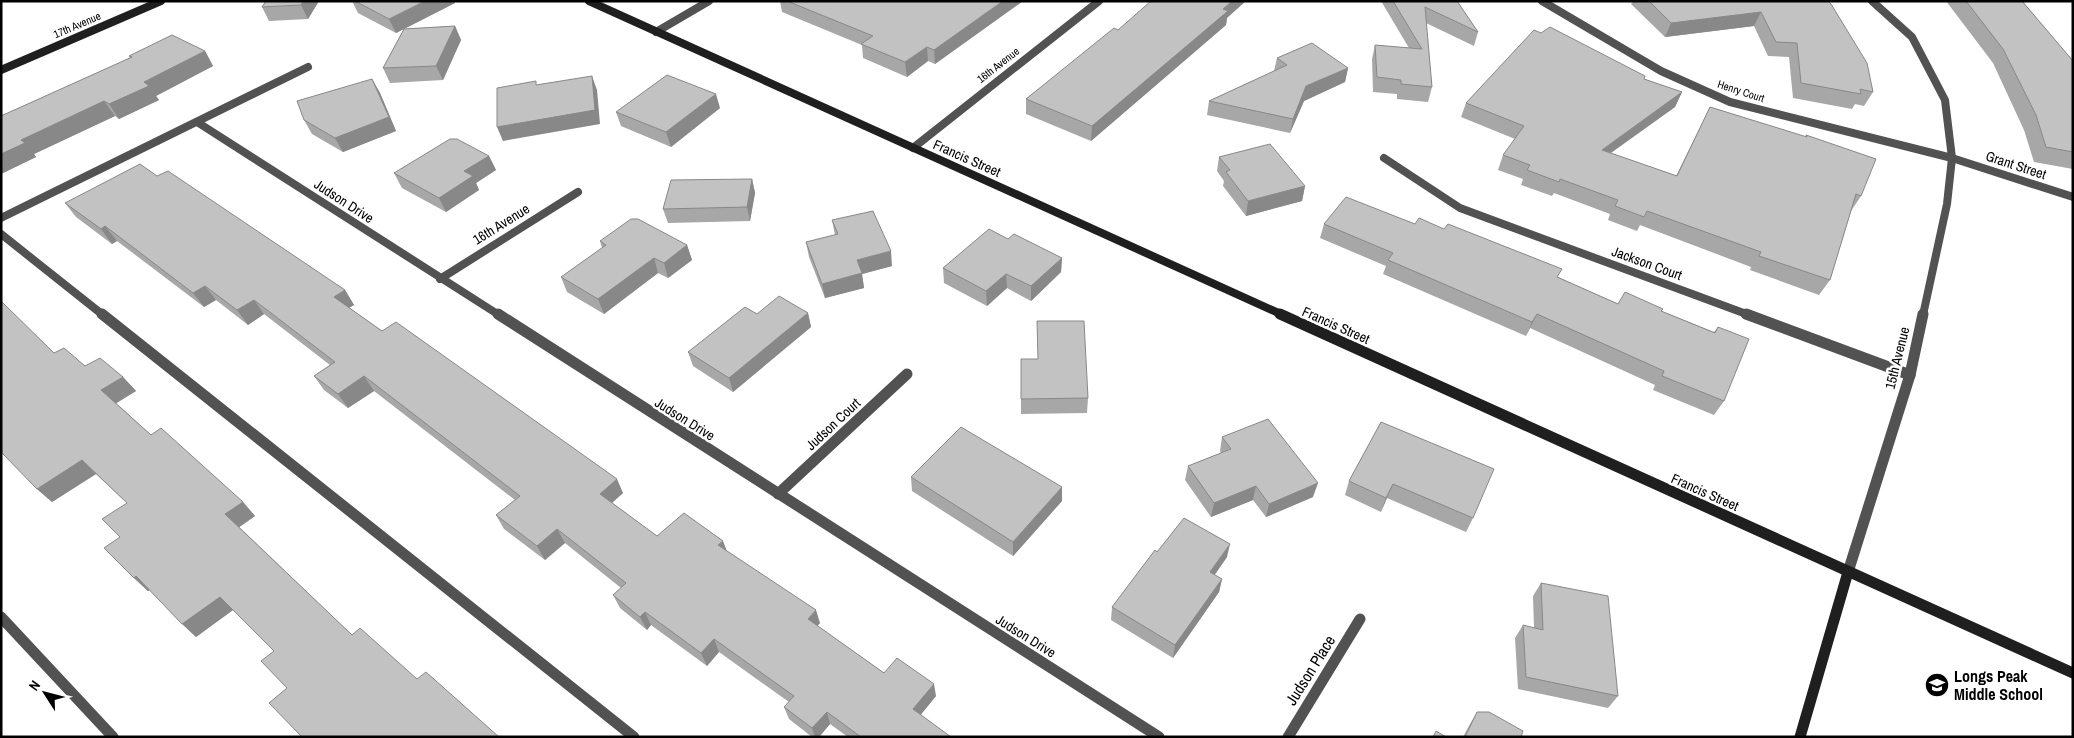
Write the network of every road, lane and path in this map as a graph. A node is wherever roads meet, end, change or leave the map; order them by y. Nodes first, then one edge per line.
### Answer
1 (161, 1) edge
2 (589, 1) edge
3 (709, 1) edge
4 (1099, 1) edge
5 (1542, 1) edge
6 (1872, 1) edge
7 (656, 32) junction
8 (308, 67) dead end
9 (1, 70) edge
10 (197, 122) junction
11 (913, 148) junction
12 (1384, 158) dead end
13 (1952, 158) junction
14 (578, 192) dead end
15 (2073, 197) edge
16 (1, 218) edge
17 (1, 234) edge
18 (440, 279) junction
19 (907, 374) dead end
20 (1910, 375) junction
21 (778, 494) junction
22 (1848, 572) junction
23 (1, 617) edge
24 (1360, 619) dead end
25 (2073, 673) edge
26 (113, 737) edge
27 (634, 737) edge
28 (1159, 737) edge
29 (1288, 737) edge
30 (1800, 737) edge

1 - 9 street, 17th Avenue
2 - 7 street, Francis Street
3 - 7 street
4 - 11 street, 16th Avenue
5 - 13 street, Henry Court
6 - 13 street, 15th Avenue
7 - 11 street, Francis Street
8 - 10 street
10 - 16 street
10 - 18 street, Judson Drive
11 - 22 street, Francis Street
12 - 20 street, Jackson Court
13 - 15 street, Grant Street
13 - 20 street, 15th Avenue
14 - 18 street, 16th Avenue
17 - 27 street
18 - 21 street, Judson Drive
19 - 21 street, Judson Court
20 - 22 street, 15th Avenue
21 - 28 street, Judson Drive
22 - 25 street, Francis Street
22 - 30 street, 15th Avenue
23 - 26 street
24 - 29 street, Judson Place

